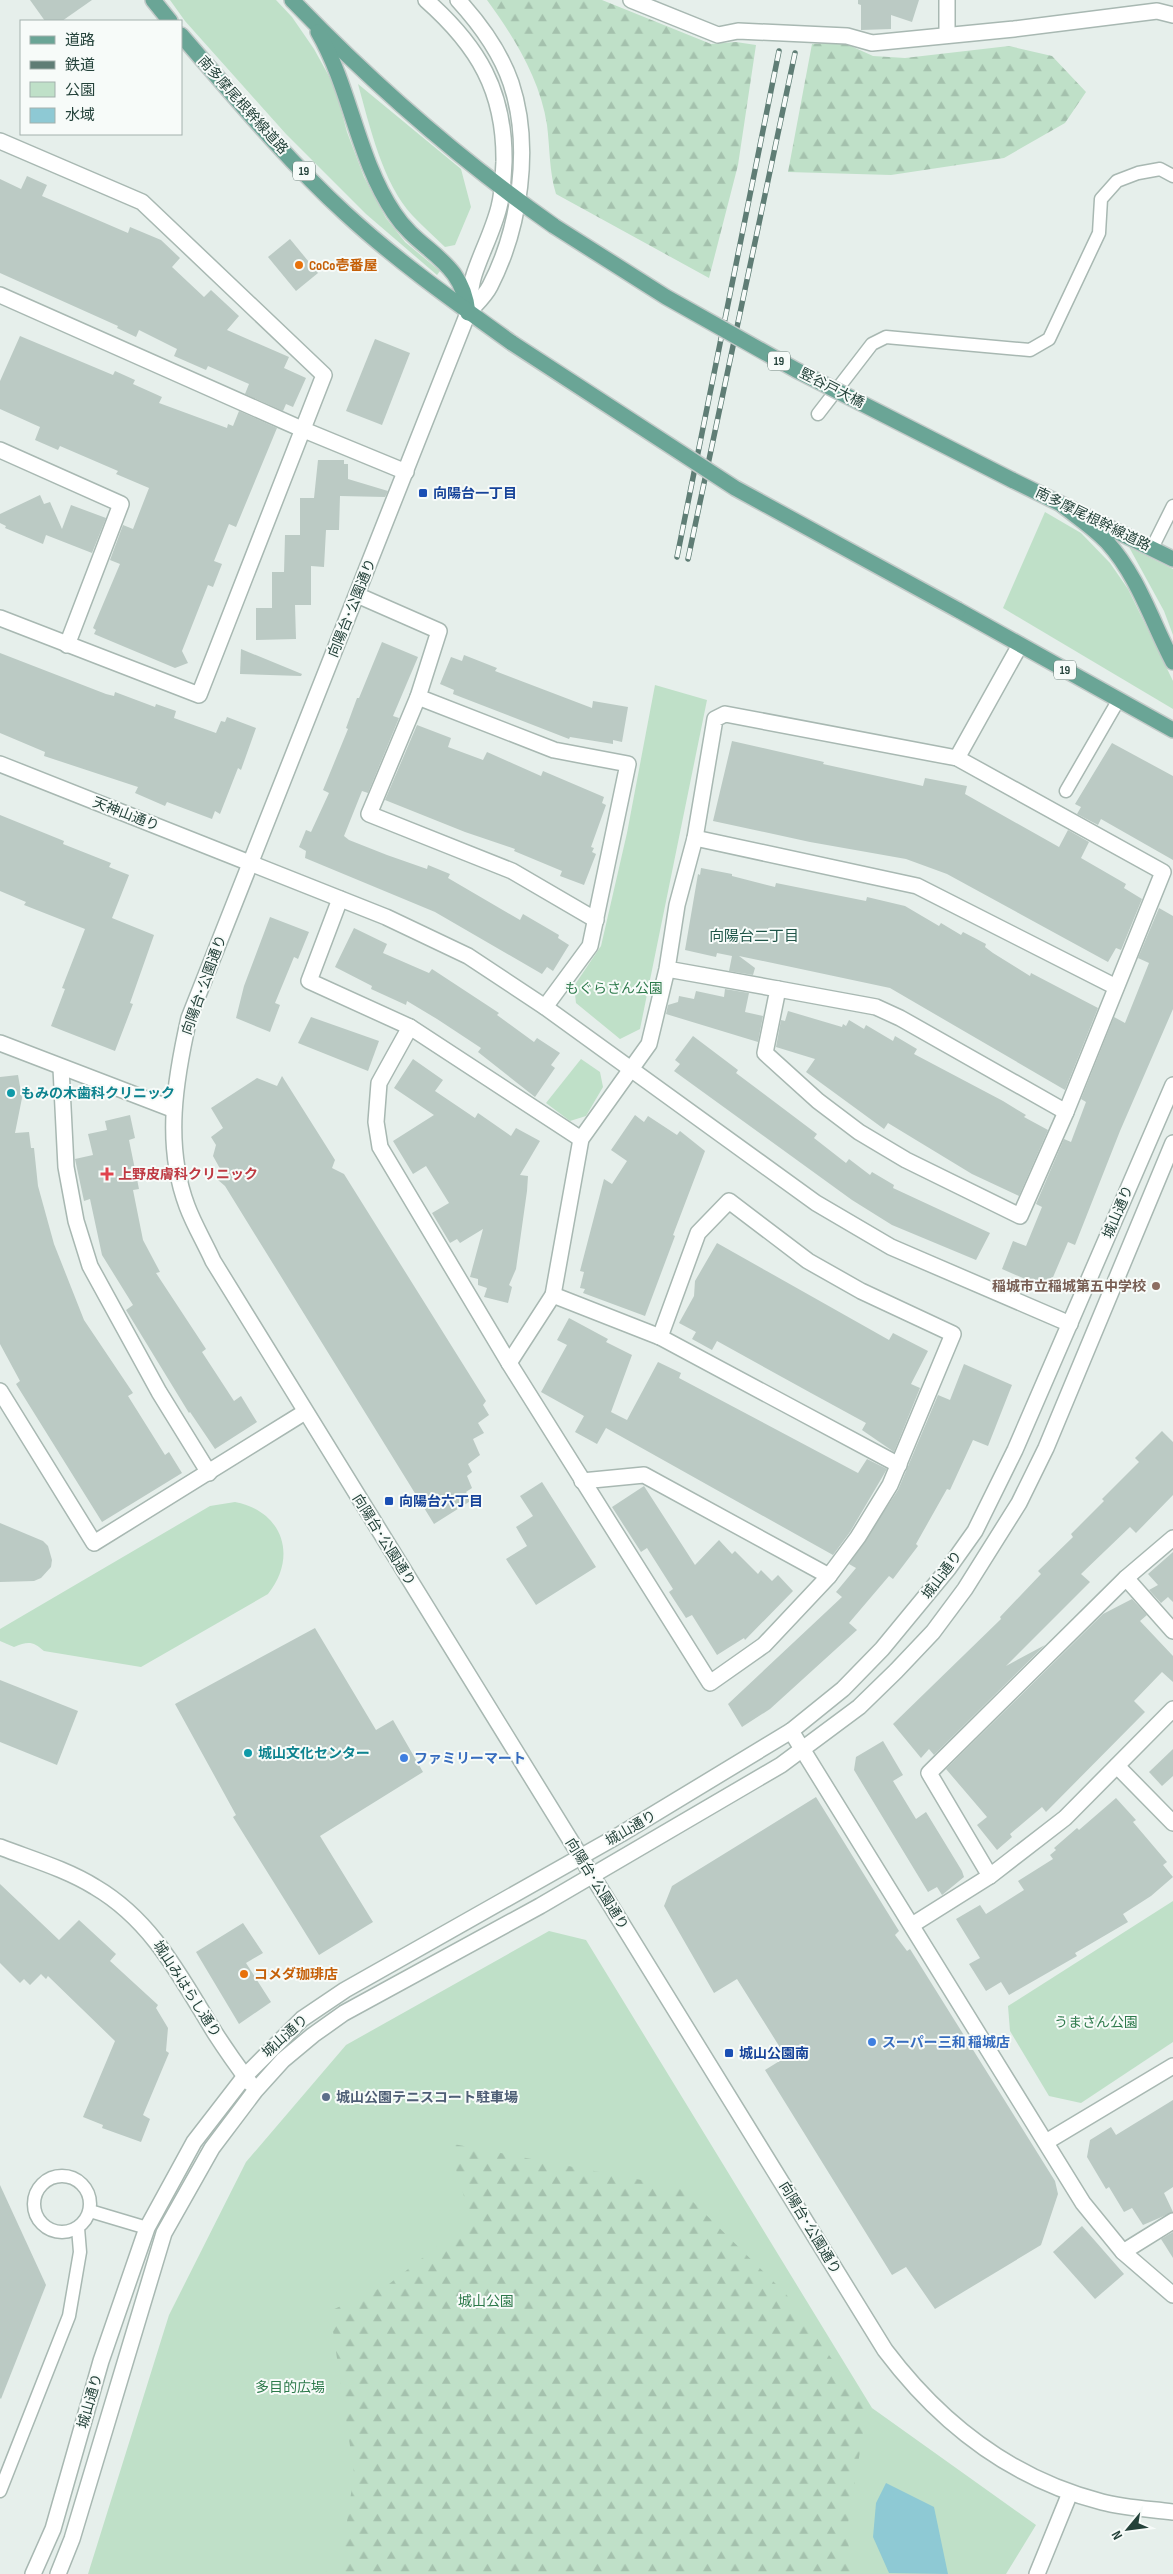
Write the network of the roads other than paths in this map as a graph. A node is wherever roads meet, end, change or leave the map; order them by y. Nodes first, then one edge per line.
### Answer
1 (153, 0) edge
2 (292, 0) edge
3 (426, 0) edge
4 (458, 0) edge
5 (631, 0) edge
6 (946, 0) edge
7 (1173, 15) edge
8 (308, 16) junction
9 (169, 20) edge
10 (947, 35) junction
11 (182, 36) edge
12 (0, 141) edge
13 (1173, 176) edge
14 (503, 189) junction
15 (519, 202) junction
16 (0, 295) edge
17 (468, 313) junction
18 (818, 414) dead end
19 (304, 430) junction
20 (0, 450) edge
21 (406, 472) junction
22 (1012, 480) joint
23 (1062, 505) junction
24 (1173, 506) edge
25 (1152, 548) junction
26 (1173, 559) edge
27 (357, 595) junction
28 (0, 618) edge
29 (67, 645) junction
30 (1020, 645) junction
31 (1173, 662) edge
32 (418, 697) junction
33 (1118, 700) junction
34 (1173, 730) edge
35 (957, 758) junction
36 (0, 764) edge
37 (1066, 791) dead end
38 (694, 838) junction
39 (251, 863) junction
40 (340, 899) junction
41 (596, 920) junction
42 (667, 969) junction
43 (778, 988) junction
44 (1116, 988) junction
45 (545, 1007) junction
46 (410, 1027) junction
47 (0, 1043) edge
48 (61, 1068) junction
49 (631, 1070) junction
50 (1173, 1085) edge
51 (172, 1109) junction
52 (1066, 1112) junction
53 (581, 1139) junction
54 (1173, 1143) edge
55 (553, 1295) junction
56 (1070, 1324) junction
57 (660, 1337) junction
58 (509, 1363) junction
59 (0, 1391) edge
60 (305, 1412) junction
61 (899, 1465) junction
62 (209, 1473) junction
63 (582, 1480) junction
64 (1173, 1538) edge
65 (829, 1576) junction
66 (1126, 1578) junction
67 (1173, 1631) edge
68 (1173, 1709) edge
69 (791, 1731) junction
70 (803, 1750) junction
71 (1117, 1766) junction
72 (1173, 1823) edge
73 (0, 1847) edge
74 (580, 1856) junction
75 (592, 1876) junction
76 (990, 1876) junction
77 (912, 1925) junction
78 (1173, 2066) edge
79 (245, 2076) junction
80 (255, 2091) junction
81 (1046, 2142) junction
82 (90, 2211) junction
83 (1173, 2221) edge
84 (78, 2228) junction
85 (147, 2228) junction
86 (164, 2233) junction
87 (1122, 2252) junction
88 (1173, 2295) edge
89 (0, 2491) edge
90 (1070, 2493) junction
91 (1173, 2512) edge
92 (33, 2574) edge
93 (58, 2574) edge
94 (1037, 2574) edge

1 - 9 main road
2 - 8 main road, 19
3 - 14 street
4 - 15 street
5 - 10 street
6 - 10 street
7 - 10 street
8 - 14 main road, 19
8 - 17 main road
11 - 17 main road, 南多摩尾根幹線道路 / 19
12 - 19 street
13 - 18 lane
14 - 15 main road, 19
14 - 17 street
15 - 17 street
15 - 22 main road, 竪谷戸大橋 / 19, bridge
16 - 19 street
17 - 21 street, 向陽台･公園通り
17 - 30 main road, 19, bridge
19 - 21 street
19 - 29 street
20 - 29 street
21 - 27 street, 向陽台･公園通り
22 - 23 main road, 南多摩尾根幹線道路 / 19
23 - 25 main road, 南多摩尾根幹線道路 / 19
23 - 31 main road
24 - 25 lane
25 - 26 main road, 南多摩尾根幹線道路 / 19
27 - 32 street
27 - 39 street, 向陽台･公園通り
28 - 29 street
30 - 33 main road, 19
30 - 35 street
32 - 41 street
32 - 41 street
33 - 34 main road, 19
33 - 37 lane
35 - 38 street
35 - 44 street
36 - 39 street, 天神山通り
38 - 42 street
38 - 44 street
39 - 40 street, 天神山通り
39 - 51 street, 向陽台･公園通り
40 - 45 street, 天神山通り
40 - 46 street
41 - 45 street
42 - 43 street
42 - 49 street
43 - 52 street
43 - 52 street
44 - 52 street
45 - 49 street, 天神山通り
46 - 53 street
46 - 58 street
47 - 48 street
48 - 51 street
48 - 62 street
49 - 53 street
49 - 56 street, 天神山通り
50 - 56 street, 城山通り
51 - 60 street, 向陽台･公園通り
53 - 55 street
54 - 70 street, 城山通り
55 - 57 street
55 - 58 street
56 - 69 street, 城山通り
57 - 61 street
57 - 61 street
58 - 63 street
59 - 62 street
60 - 62 street
60 - 74 street, 向陽台･公園通り
61 - 65 street
63 - 65 street
63 - 65 street
64 - 66 street
66 - 67 street
66 - 76 street
68 - 71 street
69 - 70 street
69 - 74 street, 城山通り
70 - 75 street, 城山通り
70 - 77 street
71 - 72 street
71 - 76 street
73 - 79 street, 城山みはらし通り
74 - 75 street, 向陽台･公園通り
74 - 79 street, 城山通り
75 - 80 street, 城山通り
75 - 90 street, 向陽台･公園通り
76 - 77 street
77 - 81 street
78 - 81 street
79 - 80 street, 城山みはらし通り
79 - 85 street, 城山通り
80 - 86 street, 城山通り
81 - 87 street
82 - 84 lane
82 - 84 lane
82 - 85 lane
83 - 87 street
84 - 89 lane
85 - 86 street
85 - 92 street, 城山通り
86 - 93 street, 城山通り
87 - 88 street
90 - 91 street, 向陽台･公園通り
90 - 94 street

